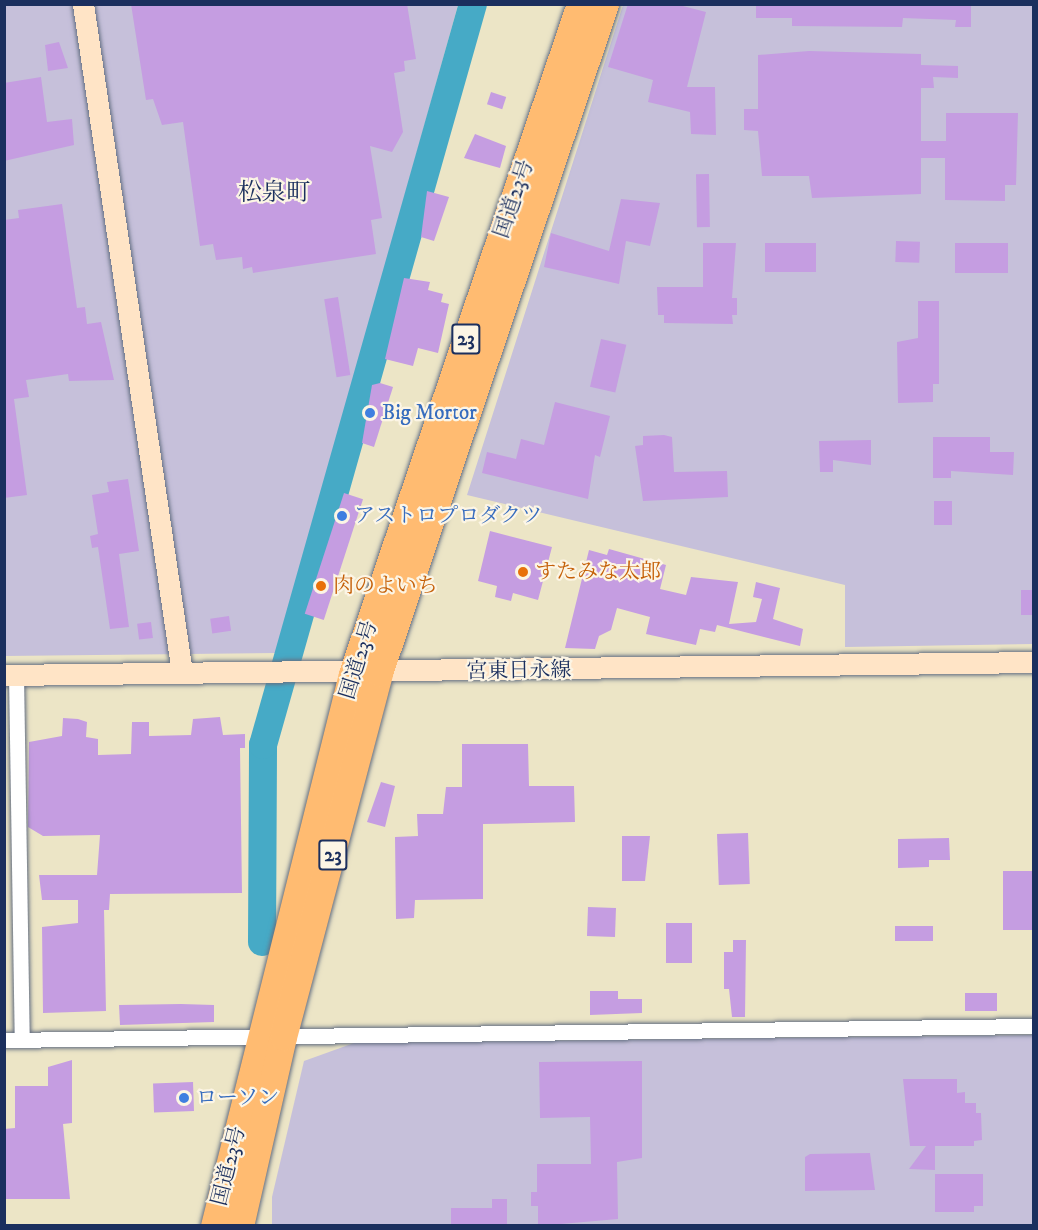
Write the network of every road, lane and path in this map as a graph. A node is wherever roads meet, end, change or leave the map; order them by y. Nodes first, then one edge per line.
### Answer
1 (83, 4) edge
2 (580, 4) edge
3 (605, 4) edge
4 (1034, 662) edge
5 (182, 673) junction
6 (379, 673) junction
7 (10, 674) edge
8 (352, 674) junction
9 (10, 744) edge
10 (12, 852) edge
11 (4, 948) edge
12 (21, 948) junction
13 (1034, 1026) edge
14 (272, 1037) junction
15 (21, 1039) junction
16 (4, 1040) edge
17 (214, 1226) edge
18 (240, 1226) edge

1 - 5 main road
2 - 8 highway, 国道23号 / 23
3 - 6 highway, 国道23号 / 23
4 - 6 main road, 宮東日永線
5 - 7 main road, 宮東日永線
5 - 8 main road, 宮東日永線
6 - 8 main road, 宮東日永線
6 - 14 highway, 国道23号 / 23
7 - 9 street
8 - 14 highway, 国道23号 / 23
9 - 10 street
10 - 12 street
11 - 12 street
12 - 15 street
13 - 14 street
14 - 15 street
14 - 17 highway, 国道23号 / 23
14 - 18 highway, 国道23号 / 23
15 - 16 street

